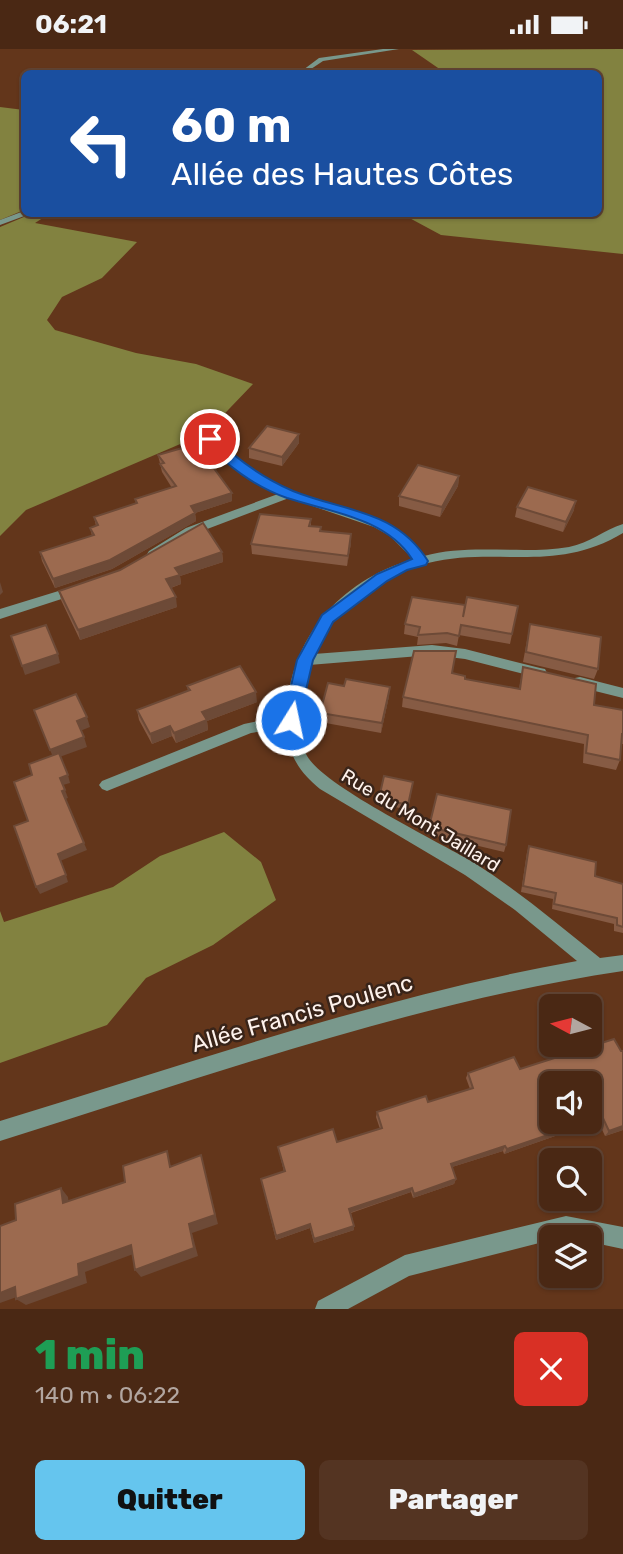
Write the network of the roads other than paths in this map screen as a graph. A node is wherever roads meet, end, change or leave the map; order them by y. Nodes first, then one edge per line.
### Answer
1 (396, 49) edge
2 (306, 70) edge
3 (21, 214) edge
4 (0, 223) edge
5 (210, 439) dead end
6 (289, 494) junction
7 (623, 528) edge
8 (421, 561) junction
9 (139, 562) edge
10 (94, 583) edge
11 (0, 614) edge
12 (305, 660) junction
13 (623, 693) edge
14 (291, 720) junction
15 (107, 785) dead end
16 (623, 963) edge
17 (597, 966) junction
18 (0, 1131) edge
19 (623, 1238) edge
20 (326, 1309) edge

1 - 2 street
3 - 4 street
5 - 6 street
6 - 8 street
6 - 9 street
7 - 8 street, Rue du Mont Jaillard
8 - 12 street, Rue du Mont Jaillard
10 - 11 street
12 - 13 street
12 - 14 street, Rue du Mont Jaillard
14 - 15 street
14 - 17 street, Rue du Mont Jaillard
16 - 17 street, Allée Francis Poulenc
17 - 18 street, Allée Francis Poulenc
19 - 20 street

